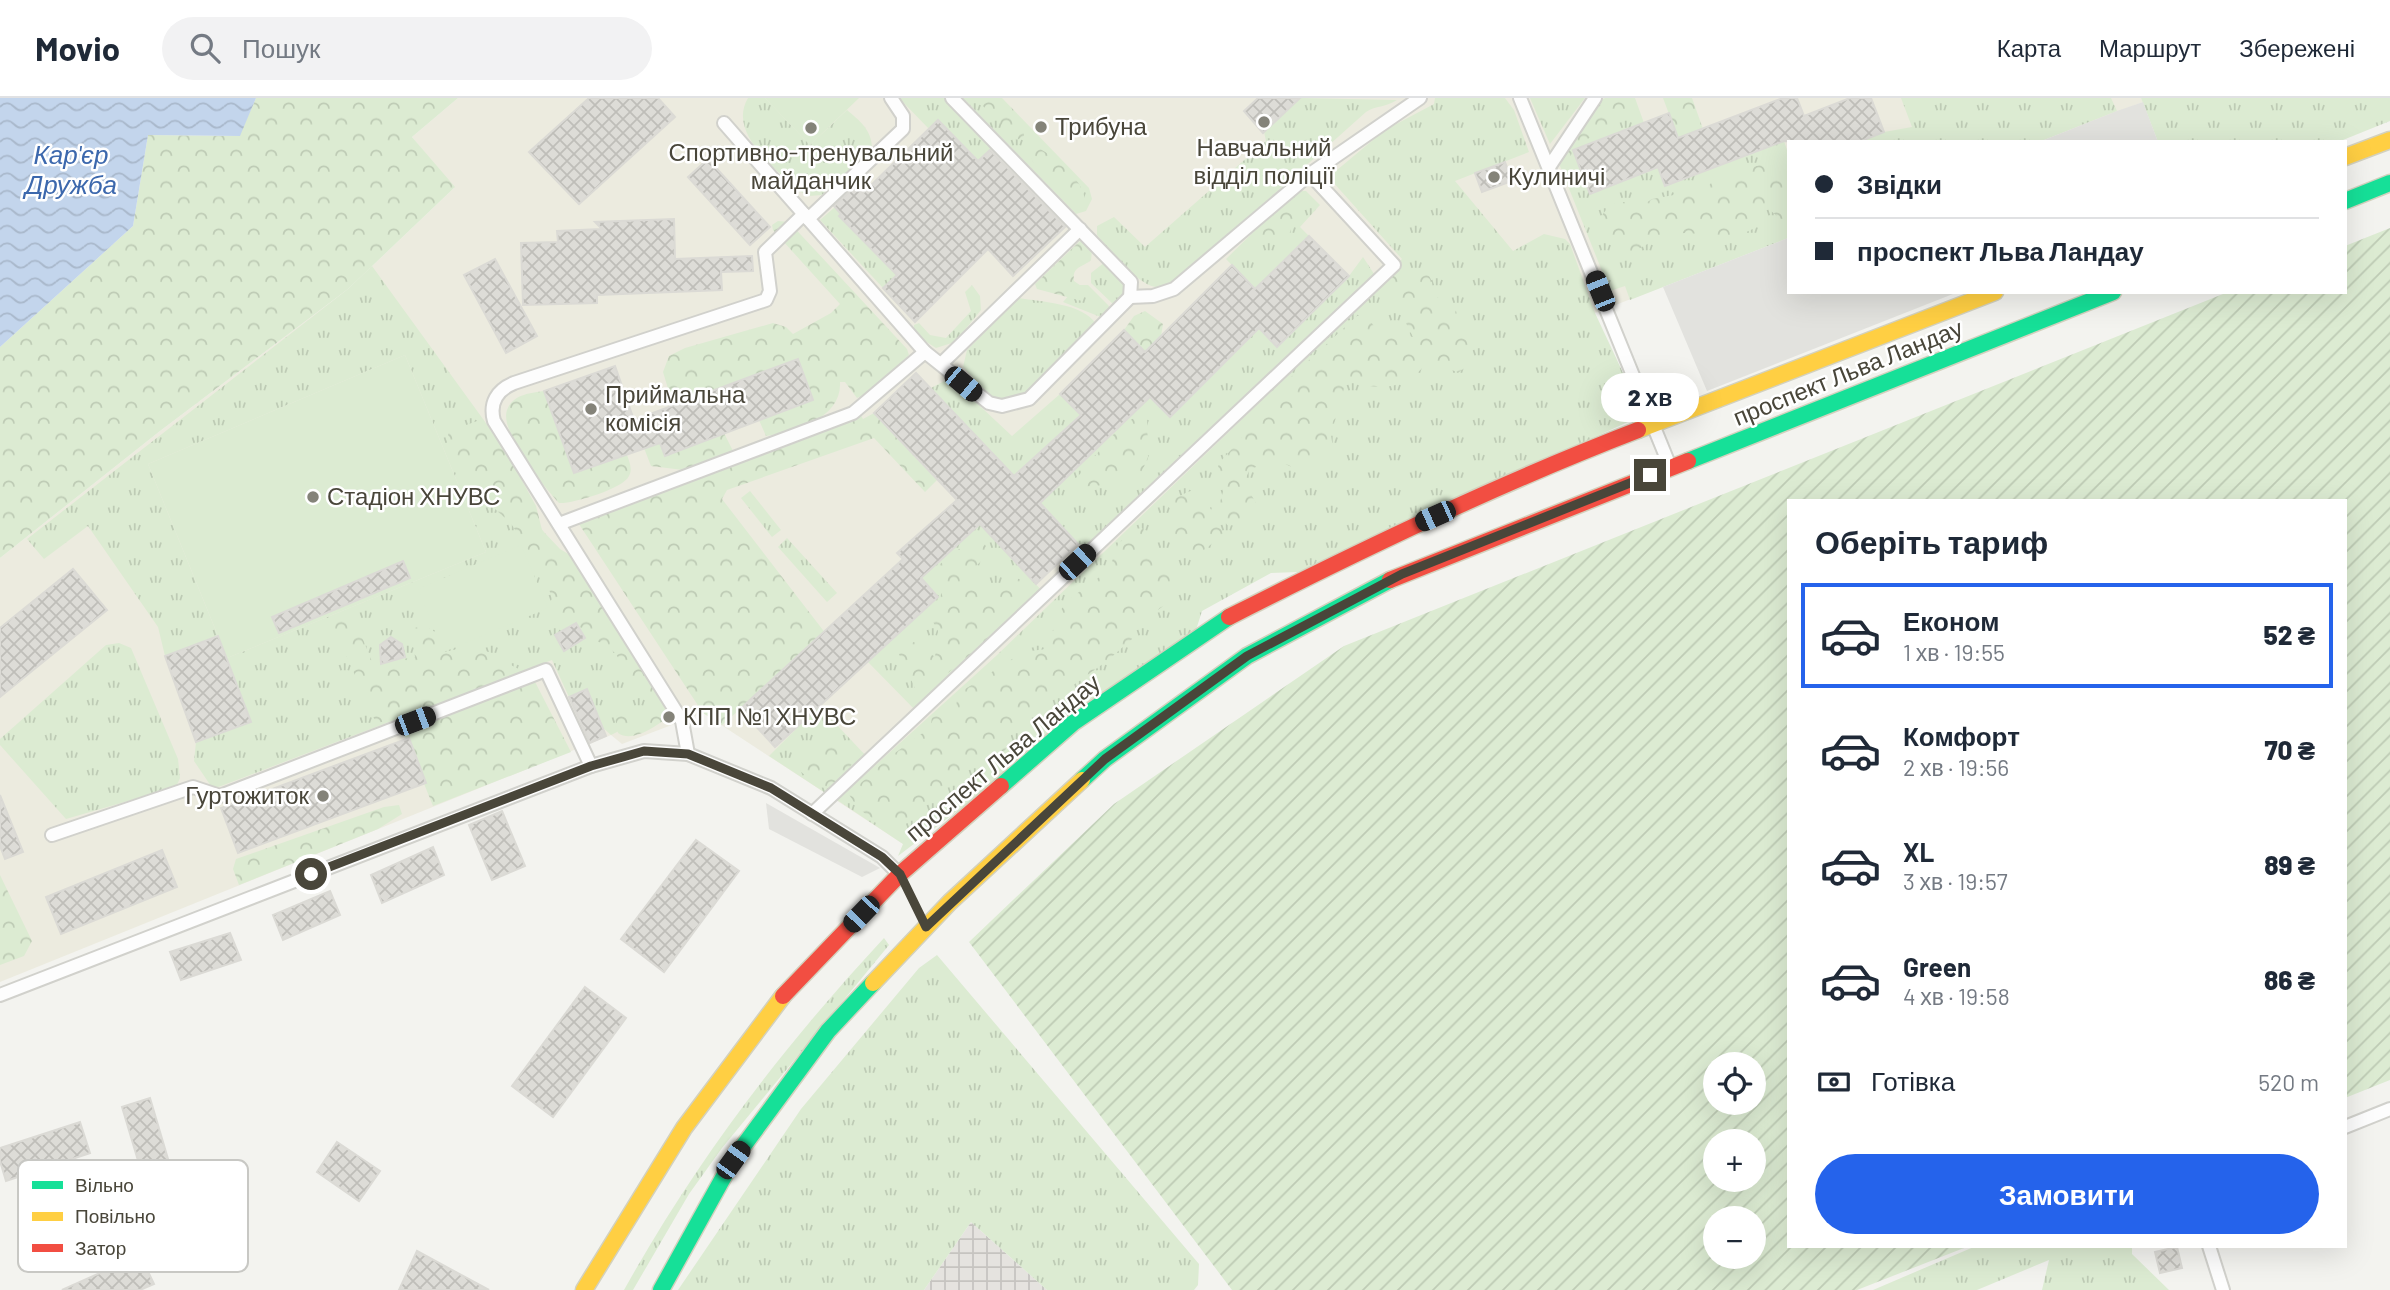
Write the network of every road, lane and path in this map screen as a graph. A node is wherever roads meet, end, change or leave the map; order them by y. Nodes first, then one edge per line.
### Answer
1 (891, 98) edge
2 (952, 98) edge
3 (1420, 98) edge
4 (1520, 98) edge
5 (1595, 98) edge
6 (724, 123) dead end
7 (2390, 140) edge
8 (2347, 156) edge
9 (1549, 167) junction
10 (1310, 174) junction
11 (2390, 183) edge
12 (2347, 200) edge
13 (806, 217) junction
14 (1080, 229) junction
15 (1990, 294) edge
16 (2108, 294) edge
17 (1130, 297) junction
18 (925, 352) junction
19 (940, 365) junction
20 (1651, 424) junction
21 (1671, 467) junction
22 (559, 524) junction
23 (688, 754) junction
24 (591, 766) junction
25 (812, 814) junction
26 (52, 835) dead end
27 (900, 874) junction
28 (926, 927) junction
29 (0, 995) edge
30 (2390, 1109) edge
31 (2347, 1127) edge
32 (2209, 1248) edge
33 (584, 1290) edge
34 (661, 1290) edge
35 (2223, 1290) edge

1 - 13 lane
2 - 14 lane
3 - 10 lane
4 - 9 lane
5 - 9 lane
6 - 13 lane
7 - 8 main road
9 - 20 lane
10 - 17 lane
10 - 25 lane
11 - 12 main road
13 - 18 lane
13 - 22 lane
14 - 17 lane
14 - 19 lane
15 - 20 main road, проспект Льва Ландау
16 - 21 main road, проспект Льва Ландау
17 - 19 lane
18 - 19 lane
18 - 22 lane
20 - 21 lane
20 - 27 main road, проспект Льва Ландау
21 - 28 main road, проспект Льва Ландау
22 - 23 lane
23 - 24 lane
23 - 25 lane
24 - 26 lane
24 - 29 lane
25 - 27 lane
27 - 28 main road
27 - 33 main road, проспект Льва Ландау
28 - 34 main road, проспект Льва Ландау
30 - 31 lane
32 - 35 lane

